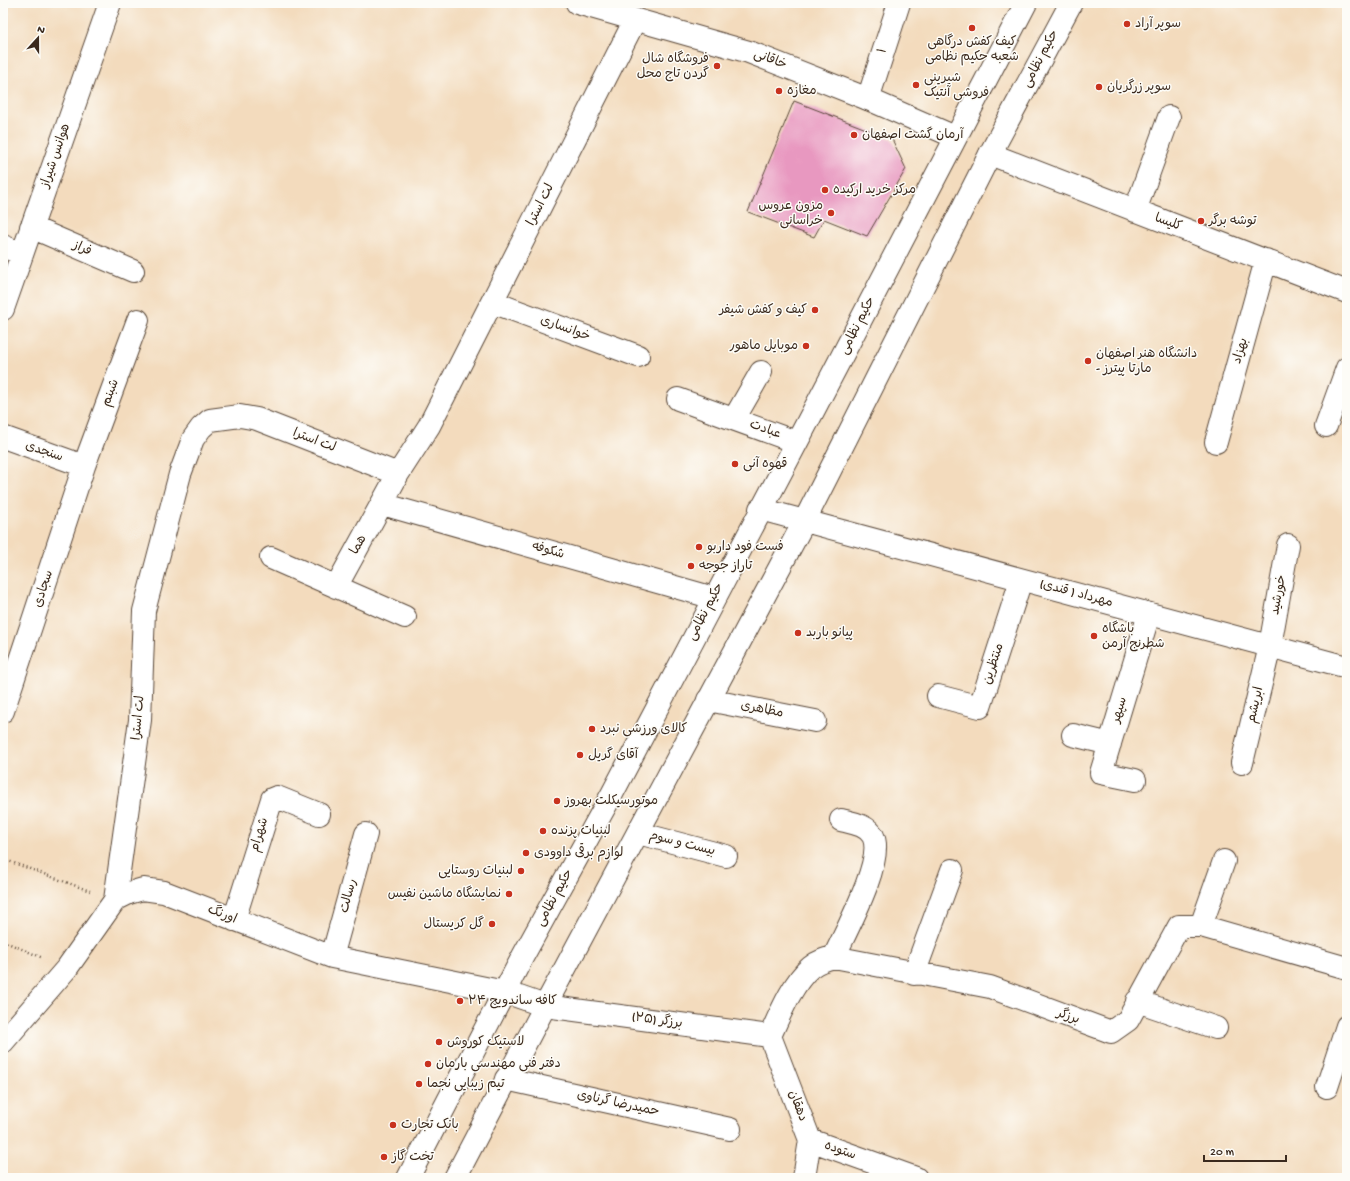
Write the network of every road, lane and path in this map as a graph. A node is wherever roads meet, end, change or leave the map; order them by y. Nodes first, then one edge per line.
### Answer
1 (110, 3) edge
2 (577, 3) edge
3 (899, 3) edge
4 (1026, 3) edge
5 (1071, 3) edge
6 (635, 20) junction
7 (868, 99) junction
8 (1169, 117) dead end
9 (955, 137) junction
10 (990, 154) junction
11 (1135, 211) junction
12 (31, 227) junction
13 (13, 250) edge
14 (1266, 260) junction
15 (133, 271) dead end
16 (1347, 292) edge
17 (492, 302) junction
18 (3, 309) edge
19 (138, 320) dead end
20 (638, 356) dead end
21 (1347, 368) edge
22 (761, 372) dead end
23 (678, 399) dead end
24 (734, 419) junction
25 (1326, 426) dead end
26 (3, 437) edge
27 (796, 442) junction
28 (1216, 442) dead end
29 (84, 466) junction
30 (398, 474) junction
31 (382, 504) junction
32 (760, 509) junction
33 (805, 520) junction
34 (1288, 545) dead end
35 (270, 558) dead end
36 (1021, 580) junction
37 (336, 587) junction
38 (714, 598) junction
39 (1148, 614) junction
40 (405, 618) dead end
41 (1270, 646) junction
42 (1347, 667) edge
43 (938, 696) dead end
44 (708, 700) junction
45 (3, 712) edge
46 (815, 721) dead end
47 (1073, 735) dead end
48 (1110, 744) junction
49 (1242, 763) dead end
50 (1134, 780) dead end
51 (319, 814) dead end
52 (842, 820) dead end
53 (638, 833) junction
54 (366, 834) dead end
55 (726, 856) dead end
56 (3, 859) edge
57 (1224, 861) dead end
58 (952, 870) dead end
59 (115, 900) junction
60 (234, 920) junction
61 (1201, 926) junction
62 (3, 941) edge
63 (332, 957) junction
64 (834, 957) junction
65 (67, 968) junction
66 (1347, 968) edge
67 (914, 974) junction
68 (505, 992) junction
69 (1137, 1001) junction
70 (545, 1006) junction
71 (1347, 1026) edge
72 (1216, 1028) dead end
73 (770, 1036) junction
74 (3, 1042) edge
75 (506, 1079) junction
76 (1327, 1087) dead end
77 (730, 1129) dead end
78 (810, 1140) junction
79 (408, 1178) edge
80 (456, 1178) edge
81 (804, 1178) edge
82 (916, 1178) edge

1 - 12 street, هوانس شیراز
2 - 6 street, خاقانی
3 - 7 street, ۱
4 - 9 street, حکیم نظامی
5 - 10 street, حکیم نظامی
6 - 7 street, خاقانی
6 - 17 street, لت استرا
7 - 9 street, خاقانی
8 - 11 street
9 - 27 street, حکیم نظامی
10 - 11 street, کلیسا
10 - 33 street, حکیم نظامی
11 - 14 street, کلیسا
12 - 13 street, هوانس شیراز
12 - 15 street, فراز
13 - 18 street, هوانس شیراز
14 - 16 street, کلیسا
14 - 28 street, بهزاد
17 - 20 street, خوانساری
17 - 30 street, لت استرا
19 - 29 street, شبنم
21 - 25 street
22 - 24 street, عبادت
23 - 24 street, عبادت
24 - 27 street, عبادت
26 - 29 street, سنجدی
27 - 32 street, حکیم نظامی
29 - 45 street, سجادی
30 - 31 street, هما
30 - 59 street, لت استرا
31 - 37 street, هما
31 - 38 street, شکوفه
32 - 33 street, مهرداد ( قندی)
32 - 38 street, حکیم نظامی
33 - 36 street, مهرداد ( قندی)
33 - 44 street, حکیم نظامی
34 - 41 street, خورشید
35 - 37 street
36 - 39 street, مهرداد ( قندی)
36 - 43 street, منتظرین
37 - 40 street
38 - 68 street, حکیم نظامی
39 - 41 street, مهرداد ( قندی)
39 - 48 street, سپهر
41 - 42 street, مهرداد ( قندی)
41 - 49 street, ابریشم
44 - 46 street, مظاهری
44 - 53 street, حکیم نظامی
47 - 48 street
48 - 50 street, سپهر
51 - 60 street, شهرام
52 - 64 street
53 - 55 street, بیست و سوم
53 - 70 street, حکیم نظامی
54 - 63 street, رسالت
56 - 59 path
57 - 61 street
58 - 67 street
59 - 60 street, اورنگ
59 - 65 street, اورنگ
60 - 63 street, اورنگ
61 - 66 street, برزگر
61 - 69 street, برزگر
62 - 65 path
63 - 68 street, اورنگ
64 - 67 street, برزگر
64 - 73 street
65 - 74 street, اورنگ
67 - 69 street, برزگر
68 - 70 street, برزگر (۲۵)
68 - 79 street, حکیم نظامی
69 - 72 street
70 - 73 street, برزگر (۲۵)
70 - 75 street, حکیم نظامی
71 - 76 street
73 - 78 street, دهقان
75 - 77 street, حمیدرضا گرناوی
75 - 80 street, حکیم نظامی
78 - 81 street
78 - 82 street, ستوده

